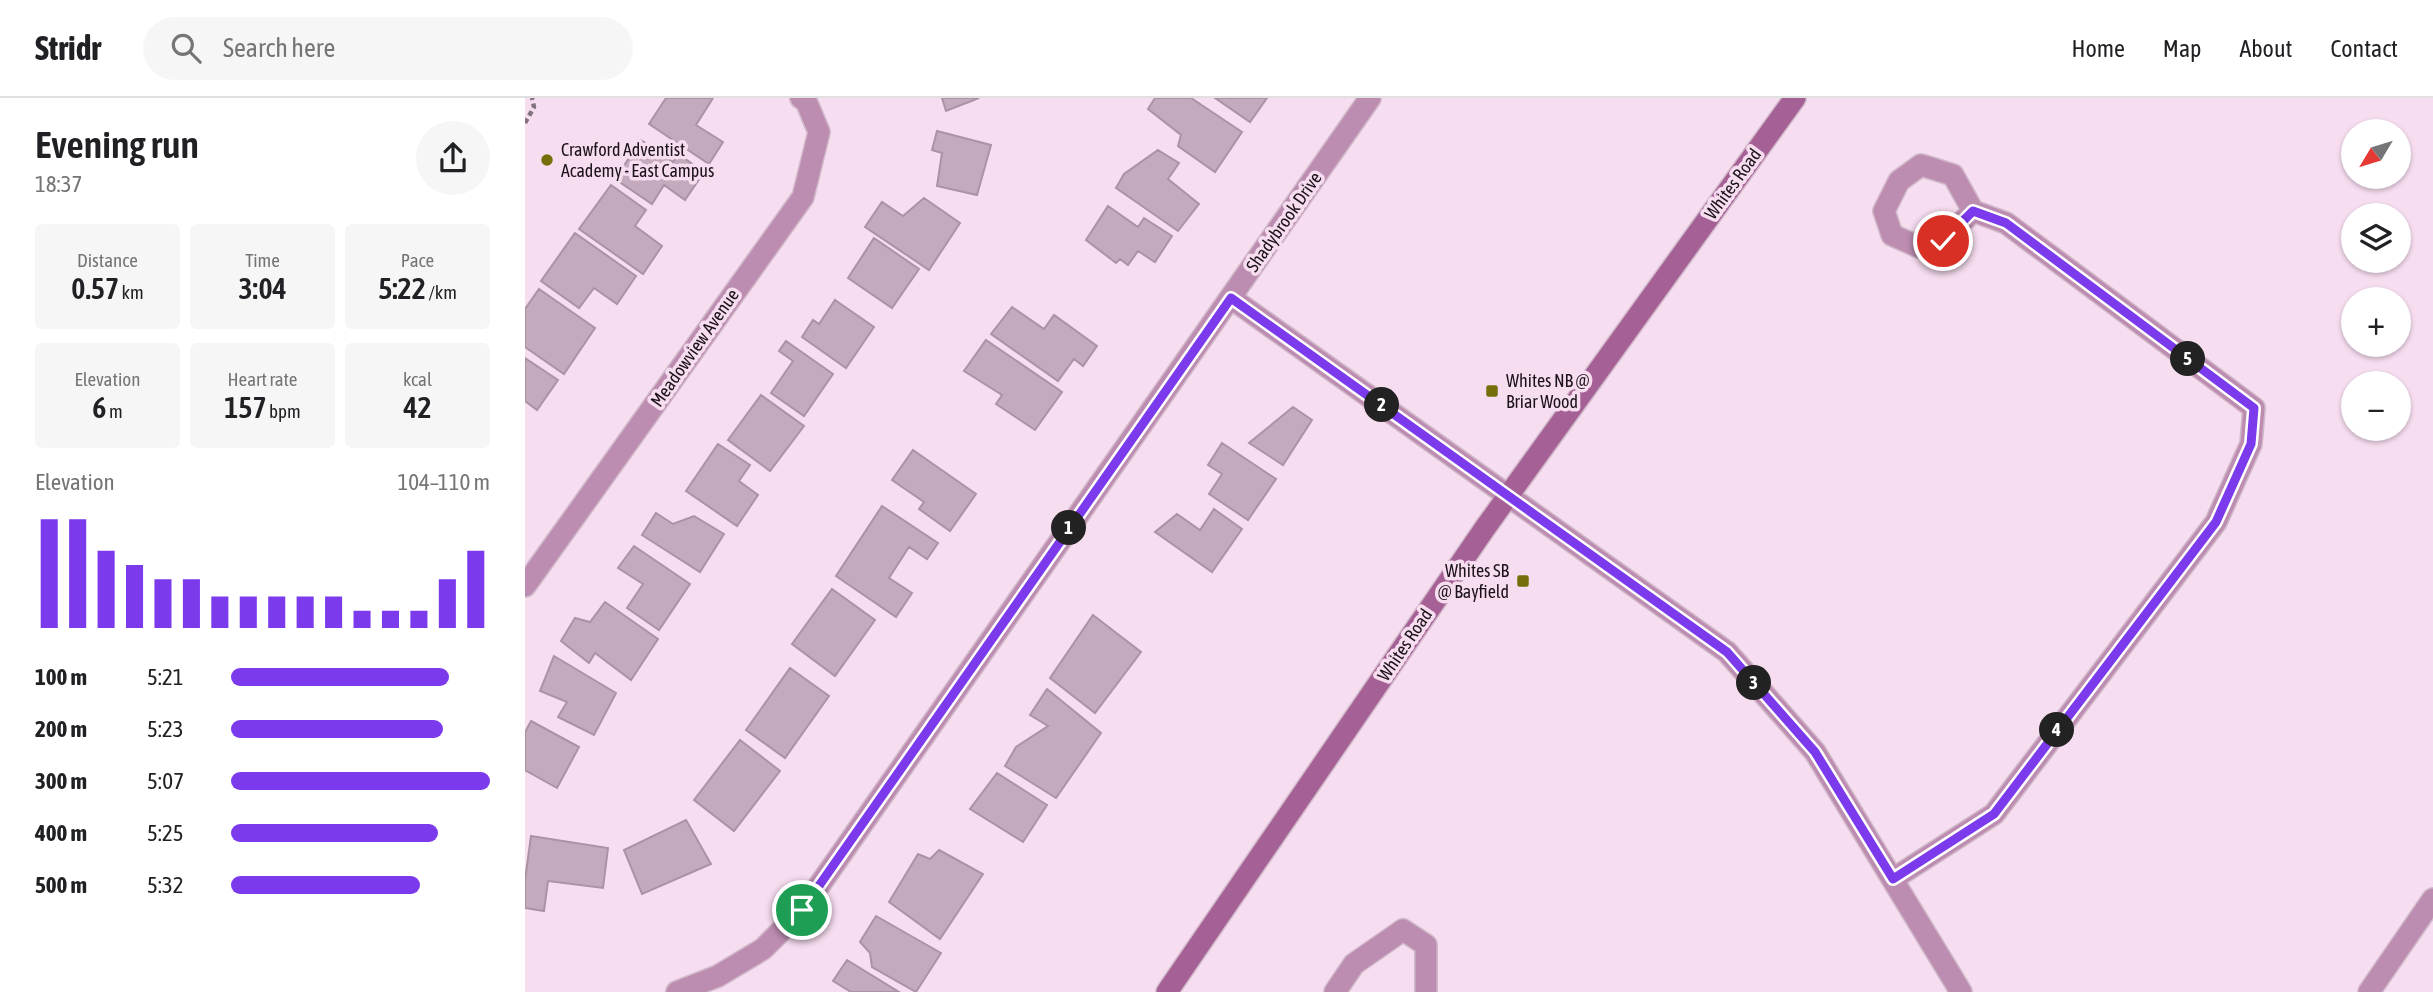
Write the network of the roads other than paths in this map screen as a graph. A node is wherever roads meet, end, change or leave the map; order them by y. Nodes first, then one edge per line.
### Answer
1 (801, 98) edge
2 (1370, 98) edge
3 (1795, 98) edge
4 (1973, 211) dead end
5 (1231, 298) junction
6 (1510, 496) junction
7 (525, 586) edge
8 (1893, 879) junction
9 (2433, 900) edge
10 (677, 992) edge
11 (1167, 992) edge
12 (1335, 992) edge
13 (1426, 992) edge
14 (1961, 992) edge
15 (2369, 992) edge

1 - 7 street, Meadowview Avenue
2 - 5 street, Shadybrook Drive
3 - 6 main road, Whites Road
4 - 8 street
5 - 6 street
5 - 10 street, Shadybrook Drive
6 - 8 street
6 - 11 main road, Whites Road
8 - 14 street
9 - 15 street
12 - 13 street

